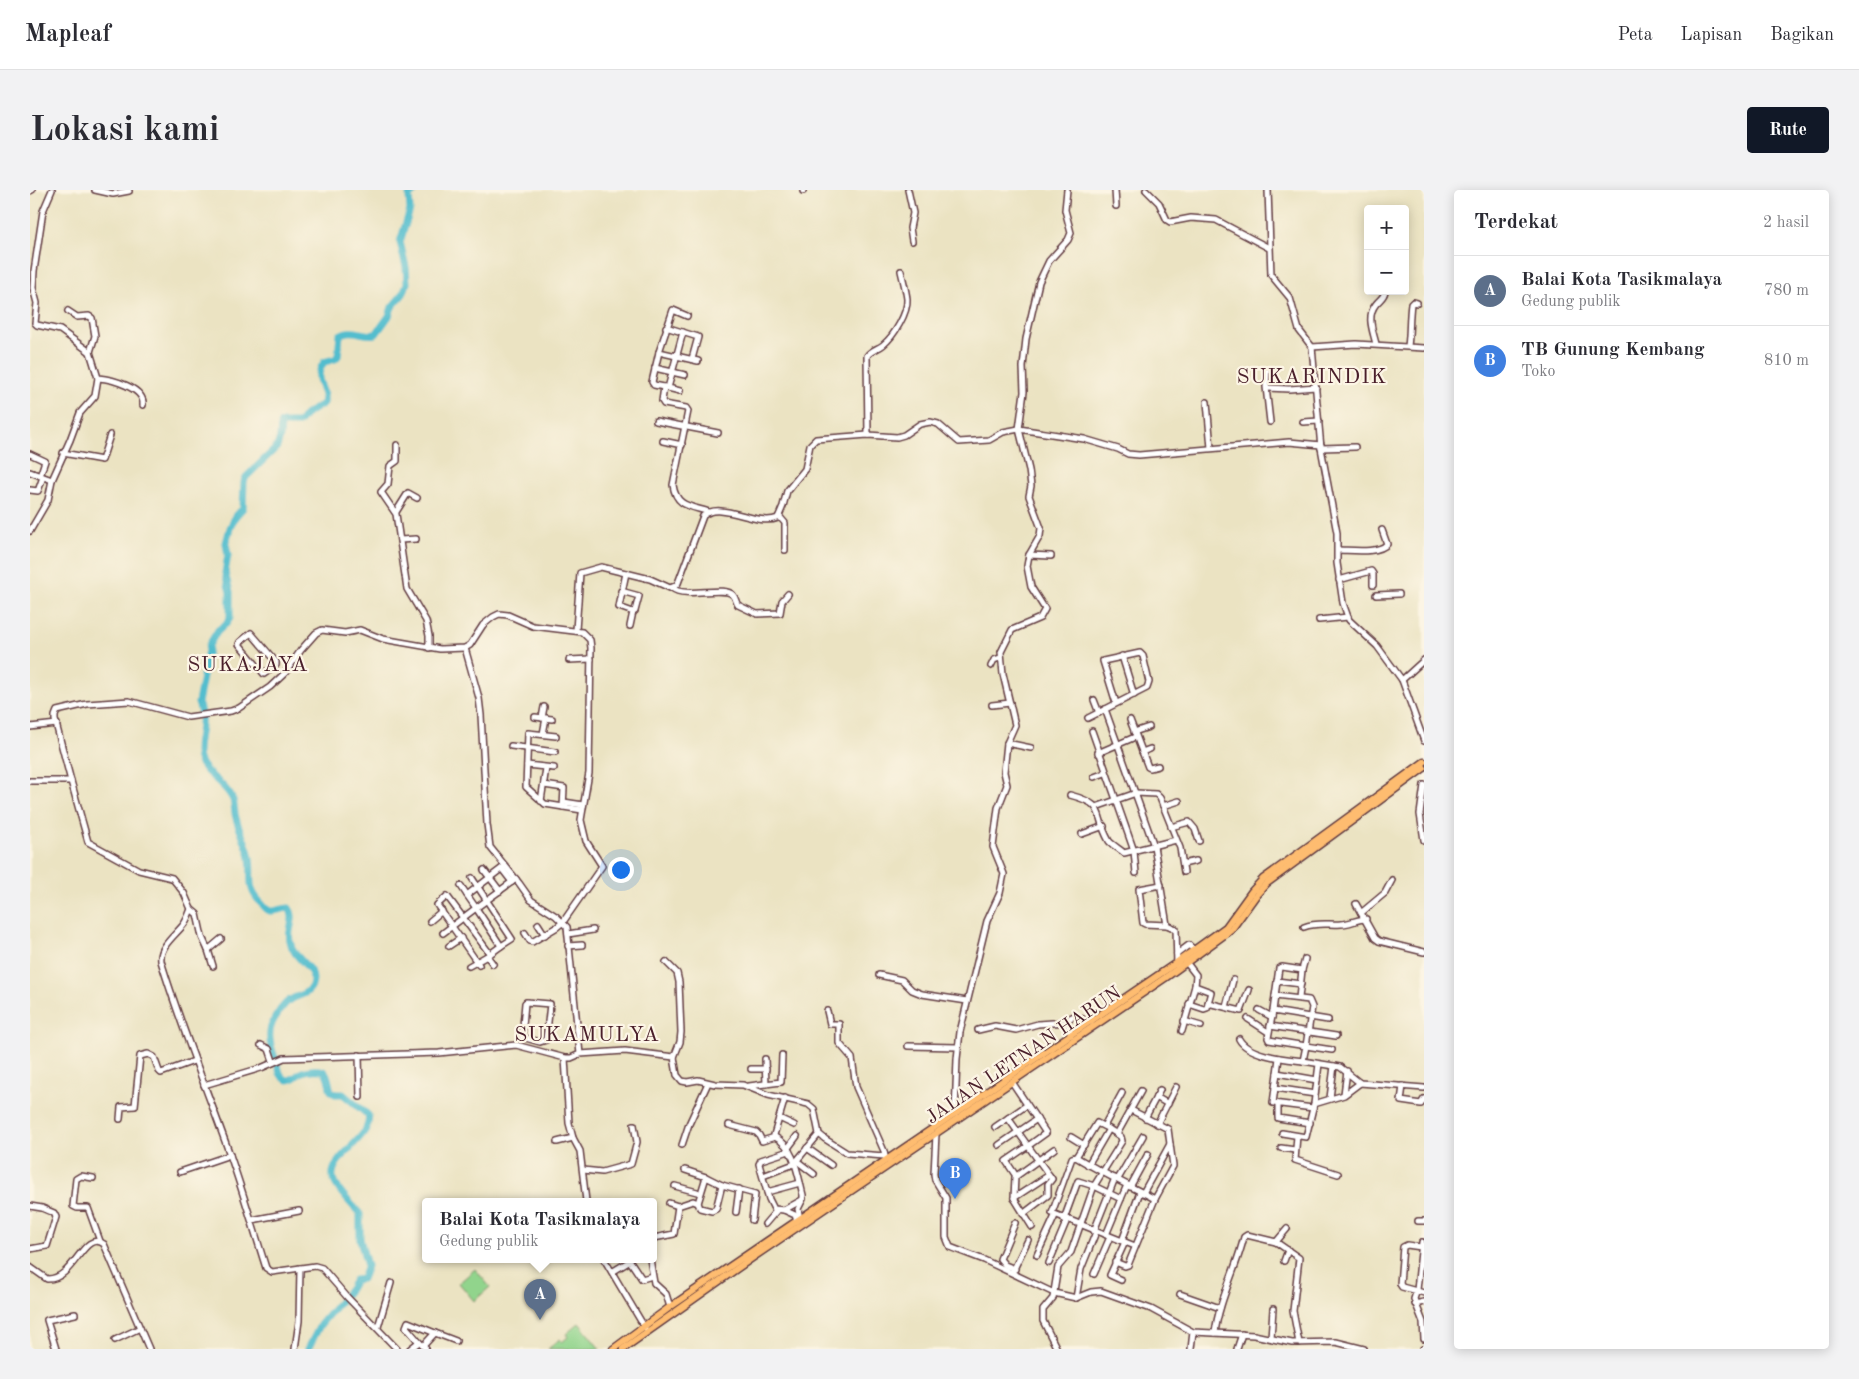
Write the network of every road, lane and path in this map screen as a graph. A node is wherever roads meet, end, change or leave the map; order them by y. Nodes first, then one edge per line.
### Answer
1 (52, 190) edge
2 (95, 190) edge
3 (908, 190) edge
4 (1067, 190) edge
5 (1115, 190) edge
6 (1146, 190) edge
7 (1268, 190) edge
8 (129, 191) edge
9 (1116, 206) dead end
10 (912, 240) dead end
11 (1269, 248) junction
12 (901, 271) dead end
13 (32, 294) edge
14 (1384, 295) edge
15 (1417, 303) dead end
16 (68, 311) dead end
17 (687, 316) dead end
18 (666, 327) junction
19 (682, 331) junction
20 (1376, 344) junction
21 (1408, 346) junction
22 (1312, 348) junction
23 (1424, 348) edge
24 (90, 352) junction
25 (658, 352) junction
26 (675, 355) junction
27 (655, 368) junction
28 (1267, 371) dead end
29 (672, 372) junction
30 (685, 375) dead end
31 (98, 378) junction
32 (666, 387) junction
33 (1316, 387) junction
34 (1267, 388) junction
35 (680, 390) dead end
36 (1207, 402) dead end
37 (143, 405) dead end
38 (656, 421) dead end
39 (1319, 421) junction
40 (1270, 422) dead end
41 (1303, 422) dead end
42 (685, 427) junction
43 (1019, 429) junction
44 (718, 433) dead end
45 (868, 435) junction
46 (110, 436) dead end
47 (663, 441) dead end
48 (397, 444) dead end
49 (682, 445) junction
50 (1321, 447) junction
51 (1355, 447) dead end
52 (1210, 448) junction
53 (63, 453) junction
54 (30, 454) edge
55 (30, 472) edge
56 (42, 477) junction
57 (52, 480) junction
58 (30, 490) edge
59 (417, 498) dead end
60 (396, 512) junction
61 (708, 512) junction
62 (779, 516) junction
63 (1382, 530) dead end
64 (30, 531) edge
65 (400, 540) junction
66 (416, 540) dead end
67 (785, 550) dead end
68 (1338, 550) junction
69 (1029, 555) junction
70 (1051, 556) dead end
71 (626, 573) junction
72 (1339, 580) junction
73 (1373, 585) dead end
74 (672, 588) junction
75 (621, 591) junction
76 (788, 594) dead end
77 (1399, 594) dead end
78 (1376, 595) dead end
79 (633, 612) junction
80 (1348, 617) junction
81 (1319, 620) dead end
82 (630, 626) dead end
83 (576, 630) junction
84 (429, 648) junction
85 (465, 648) junction
86 (1122, 656) junction
87 (1000, 658) junction
88 (591, 659) junction
89 (569, 660) dead end
90 (1424, 660) edge
91 (991, 666) dead end
92 (271, 670) junction
93 (279, 679) junction
94 (1402, 680) junction
95 (1134, 695) junction
96 (1094, 700) dead end
97 (1010, 702) junction
98 (1116, 703) junction
99 (992, 705) dead end
100 (544, 708) dead end
101 (1105, 708) junction
102 (1098, 713) junction
103 (535, 717) dead end
104 (547, 718) junction
105 (1088, 718) dead end
106 (1130, 720) dead end
107 (57, 724) junction
108 (30, 726) edge
109 (1149, 727) dead end
110 (1092, 731) dead end
111 (544, 734) junction
112 (1134, 734) junction
113 (556, 736) dead end
114 (1424, 741) edge
115 (1008, 743) junction
116 (1117, 744) junction
117 (511, 746) dead end
118 (1031, 748) dead end
119 (526, 749) junction
120 (1150, 749) dead end
121 (555, 752) dead end
122 (1142, 752) junction
123 (1098, 753) junction
124 (527, 765) junction
125 (1424, 765) edge
126 (1158, 766) dead end
127 (546, 768) junction
128 (554, 768) dead end
129 (1105, 773) junction
130 (1094, 777) dead end
131 (71, 780) junction
132 (30, 781) edge
133 (544, 785) junction
134 (1424, 786) edge
135 (1136, 793) junction
136 (1070, 796) dead end
137 (541, 801) junction
138 (1116, 801) junction
139 (1179, 801) dead end
140 (563, 805) junction
141 (1163, 806) junction
142 (1096, 807) junction
143 (582, 808) junction
144 (1423, 810) edge
145 (1104, 826) junction
146 (1341, 826) junction
147 (1171, 827) junction
148 (1082, 834) dead end
149 (1176, 840) junction
150 (1424, 840) edge
151 (1199, 841) dead end
152 (1154, 846) junction
153 (1134, 851) junction
154 (1196, 861) dead end
155 (1183, 864) junction
156 (503, 867) junction
157 (484, 870) dead end
158 (1184, 872) dead end
159 (1136, 873) dead end
160 (490, 877) junction
161 (472, 878) dead end
162 (1392, 880) dead end
163 (514, 881) junction
164 (461, 886) dead end
165 (478, 886) junction
166 (1161, 886) junction
167 (500, 891) junction
168 (467, 895) junction
169 (488, 900) junction
170 (1356, 904) dead end
171 (476, 908) junction
172 (191, 909) junction
173 (442, 912) junction
174 (1361, 913) junction
175 (464, 917) junction
176 (1366, 919) junction
177 (430, 921) dead end
178 (563, 922) junction
179 (538, 924) dead end
180 (452, 925) junction
181 (1168, 925) junction
182 (1304, 927) dead end
183 (594, 930) dead end
184 (443, 932) dead end
185 (525, 933) dead end
186 (568, 934) junction
187 (545, 935) junction
188 (461, 938) junction
189 (221, 939) dead end
190 (582, 945) dead end
191 (449, 946) dead end
192 (501, 946) junction
193 (568, 946) junction
194 (208, 950) junction
195 (1194, 950) junction
196 (1424, 952) edge
197 (1177, 954) junction
198 (488, 955) junction
199 (1305, 959) dead end
200 (666, 962) dead end
201 (1186, 962) junction
202 (478, 964) junction
203 (493, 964) dead end
204 (213, 966) dead end
205 (469, 966) dead end
206 (1177, 966) junction
207 (1302, 970) junction
208 (879, 975) dead end
209 (1233, 980) dead end
210 (1277, 981) junction
211 (1301, 984) junction
212 (1195, 986) junction
213 (1249, 990) dead end
214 (1275, 996) junction
215 (1299, 998) junction
216 (967, 1001) junction
217 (1208, 1003) junction
218 (1190, 1004) junction
219 (1226, 1007) junction
220 (827, 1010) dead end
221 (1259, 1010) dead end
222 (1273, 1014) junction
223 (1310, 1018) junction
224 (1248, 1020) dead end
225 (1328, 1020) dead end
226 (1095, 1021) junction
227 (1067, 1022) junction
228 (1184, 1022) junction
229 (1201, 1026) dead end
230 (1269, 1029) junction
231 (978, 1030) dead end
232 (1182, 1031) dead end
233 (1307, 1032) junction
234 (1071, 1035) junction
235 (1336, 1036) dead end
236 (1238, 1039) dead end
237 (540, 1042) junction
238 (261, 1045) dead end
239 (908, 1046) dead end
240 (1306, 1046) junction
241 (958, 1047) junction
242 (537, 1050) junction
243 (1332, 1050) dead end
244 (580, 1054) junction
245 (359, 1055) junction
246 (782, 1055) dead end
247 (565, 1058) junction
248 (674, 1058) junction
249 (1279, 1058) junction
250 (765, 1059) dead end
251 (194, 1061) junction
252 (276, 1061) junction
253 (1304, 1061) junction
254 (1320, 1064) junction
255 (1334, 1066) junction
256 (751, 1069) dead end
257 (766, 1069) junction
258 (1347, 1071) junction
259 (1276, 1073) junction
260 (1317, 1080) junction
261 (1012, 1082) junction
262 (1360, 1082) junction
263 (708, 1083) junction
264 (766, 1084) junction
265 (204, 1085) junction
266 (749, 1086) junction
267 (1403, 1086) junction
268 (1176, 1087) dead end
269 (1275, 1088) junction
270 (1424, 1088) edge
271 (1160, 1090) dead end
272 (994, 1091) junction
273 (1141, 1091) dead end
274 (1122, 1093) dead end
275 (1315, 1094) junction
276 (1344, 1095) junction
277 (360, 1097) dead end
278 (1156, 1097) junction
279 (784, 1098) junction
280 (1330, 1098) junction
281 (1424, 1099) edge
282 (1168, 1104) junction
283 (1278, 1104) junction
284 (1027, 1105) junction
285 (1313, 1106) junction
286 (1131, 1110) junction
287 (955, 1114) junction
288 (778, 1118) junction
289 (1008, 1118) junction
290 (1145, 1118) junction
291 (120, 1119) dead end
292 (1037, 1119) junction
293 (1310, 1123) junction
294 (1157, 1124) junction
295 (634, 1125) dead end
296 (729, 1125) dead end
297 (794, 1125) dead end
298 (995, 1127) dead end
299 (1107, 1128) junction
300 (1018, 1132) junction
301 (1282, 1133) dead end
302 (819, 1134) junction
303 (936, 1134) junction
304 (1117, 1134) junction
305 (797, 1136) dead end
306 (1142, 1136) dead end
307 (1297, 1136) junction
308 (775, 1137) junction
309 (1071, 1137) dead end
310 (573, 1138) junction
311 (557, 1142) dead end
312 (918, 1143) junction
313 (1170, 1144) junction
314 (682, 1145) dead end
315 (999, 1145) dead end
316 (1084, 1145) junction
317 (1028, 1146) junction
318 (807, 1148) junction
319 (1281, 1148) dead end
320 (788, 1149) junction
321 (1054, 1149) dead end
322 (1295, 1150) junction
323 (1148, 1154) dead end
324 (230, 1155) junction
325 (1076, 1157) junction
326 (886, 1158) junction
327 (1038, 1160) junction
328 (797, 1164) junction
329 (1088, 1165) junction
330 (830, 1166) dead end
331 (583, 1170) junction
332 (684, 1170) dead end
333 (180, 1172) dead end
334 (1102, 1173) junction
335 (814, 1174) dead end
336 (1049, 1174) junction
337 (1338, 1174) dead end
338 (763, 1176) junction
339 (1016, 1176) junction
340 (706, 1177) junction
341 (93, 1178) dead end
342 (1117, 1179) junction
343 (800, 1183) junction
344 (722, 1185) junction
345 (674, 1186) dead end
346 (1094, 1186) junction
347 (1129, 1186) junction
348 (739, 1190) junction
349 (699, 1192) junction
350 (768, 1192) junction
351 (1108, 1193) junction
352 (1142, 1193) junction
353 (586, 1198) edge
354 (1014, 1198) junction
355 (803, 1199) junction
356 (1121, 1199) junction
357 (1155, 1199) junction
358 (695, 1202) junction
359 (669, 1203) dead end
360 (30, 1206) edge
361 (678, 1206) junction
362 (777, 1210) junction
363 (784, 1210) junction
364 (299, 1211) dead end
365 (736, 1212) dead end
366 (1023, 1214) junction
367 (1055, 1216) junction
368 (252, 1220) junction
369 (752, 1220) dead end
370 (799, 1220) junction
371 (1066, 1220) junction
372 (1418, 1221) dead end
373 (1424, 1222) edge
374 (1015, 1223) dead end
375 (765, 1224) dead end
376 (1080, 1225) junction
377 (1032, 1227) dead end
378 (1287, 1229) dead end
379 (1095, 1232) junction
380 (1108, 1236) junction
381 (657, 1237) edge
382 (1028, 1240) dead end
383 (100, 1241) junction
384 (1123, 1242) junction
385 (1276, 1242) junction
386 (1135, 1246) junction
387 (30, 1249) edge
388 (1122, 1250) junction
389 (1288, 1250) junction
390 (1132, 1254) junction
391 (1038, 1255) dead end
392 (750, 1256) junction
393 (1284, 1261) dead end
394 (1115, 1262) junction
395 (606, 1263) edge
396 (626, 1263) edge
397 (632, 1263) edge
398 (650, 1263) edge
399 (30, 1267) edge
400 (300, 1268) junction
401 (1013, 1271) junction
402 (612, 1272) junction
403 (1056, 1272) junction
404 (1094, 1274) dead end
405 (652, 1276) junction
406 (1121, 1280) dead end
407 (391, 1283) dead end
408 (1417, 1290) junction
409 (1424, 1292) edge
410 (1054, 1293) junction
411 (1180, 1294) dead end
412 (1076, 1298) junction
413 (1424, 1302) edge
414 (1415, 1304) junction
415 (670, 1308) junction
416 (1220, 1308) junction
417 (1273, 1309) dead end
418 (75, 1314) dead end
419 (1424, 1322) edge
420 (418, 1325) junction
421 (378, 1327) junction
422 (140, 1328) junction
423 (645, 1328) junction
424 (1193, 1332) junction
425 (412, 1333) junction
426 (435, 1333) junction
427 (1215, 1333) junction
428 (1242, 1334) junction
429 (1271, 1338) junction
430 (115, 1340) dead end
431 (1424, 1340) edge
432 (456, 1341) dead end
433 (1299, 1343) junction
434 (423, 1345) edge
435 (56, 1349) edge
436 (149, 1349) edge
437 (295, 1349) edge
438 (397, 1349) edge
439 (410, 1349) edge
440 (613, 1349) edge
441 (623, 1349) edge
442 (1057, 1349) edge
443 (1191, 1349) edge
444 (1237, 1349) edge
445 (1364, 1349) edge

1 - 13 street
2 - 8 street
3 - 10 street
4 - 43 street
5 - 9 street
6 - 11 street
7 - 11 street
11 - 22 street
12 - 45 street
13 - 24 street
14 - 20 street
15 - 21 street
16 - 24 street
17 - 18 street
18 - 19 street
18 - 25 street
19 - 26 street
19 - 26 street
20 - 21 street
20 - 22 street
21 - 23 street
22 - 33 street
24 - 31 street
25 - 26 street
25 - 27 street
26 - 29 street
27 - 29 street
27 - 32 street
28 - 34 street
29 - 30 street
29 - 32 street
31 - 37 street
31 - 53 street
32 - 35 street
32 - 42 street
33 - 34 street
33 - 39 street
34 - 40 street
36 - 52 street
38 - 42 street
39 - 41 street
39 - 50 street
42 - 44 street
42 - 49 street
43 - 45 street
43 - 52 street
43 - 69 street
45 - 62 street
46 - 53 street
47 - 49 street
48 - 60 street
49 - 61 street
50 - 51 street
50 - 52 street
50 - 68 street
53 - 57 street
54 - 56 street
55 - 56 street
56 - 57 street
56 - 58 street
57 - 64 street
59 - 60 street
60 - 65 street
61 - 62 street
61 - 74 street
62 - 67 street
63 - 68 street
65 - 66 street
65 - 84 street
68 - 72 street
69 - 70 street
69 - 87 street
71 - 74 street
71 - 75 street
71 - 83 street
72 - 73 street
72 - 80 street
74 - 76 street
75 - 79 street
75 - 79 street
77 - 78 street
79 - 82 street
80 - 81 street
80 - 94 street
83 - 85 street
83 - 88 street
84 - 85 street
84 - 93 street
85 - 156 street
86 - 95 street
86 - 95 street
86 - 98 street
87 - 91 street
87 - 97 street
88 - 89 street
88 - 143 street
90 - 94 street
92 - 92 street
92 - 93 street
93 - 107 street
94 - 114 street
95 - 98 street
96 - 102 street
97 - 99 street
97 - 115 street
98 - 101 street
100 - 104 street
101 - 102 street
101 - 116 street
102 - 105 street
103 - 104 street
104 - 111 street
106 - 112 street
107 - 108 street
107 - 131 street
109 - 112 street
110 - 123 street
111 - 113 street
111 - 119 street
112 - 116 street
112 - 122 street
115 - 118 street
115 - 216 street
116 - 123 street
116 - 135 street
117 - 119 street
119 - 121 street
119 - 124 street
120 - 122 street
122 - 126 street
123 - 129 street
124 - 127 street
124 - 137 street
125 - 146 main road, JALAN LETNAN HARUN
127 - 128 street
127 - 133 street
129 - 130 street
129 - 138 street
131 - 132 street
131 - 172 street
133 - 137 street
133 - 140 street
134 - 144 street
135 - 138 street
135 - 141 street
135 - 152 street
136 - 142 street
137 - 140 street
138 - 142 street
138 - 153 street
139 - 141 street
140 - 143 street
141 - 147 street
142 - 145 street
143 - 178 street
144 - 150 street
145 - 148 street
145 - 153 street
146 - 195 main road, JALAN LETNAN HARUN
146 - 201 main road, JALAN LETNAN HARUN
147 - 149 street
147 - 151 street
149 - 152 street
149 - 155 street
152 - 153 street
152 - 166 street
153 - 159 street
154 - 155 street
155 - 158 street
156 - 160 street
156 - 163 street
157 - 160 street
160 - 165 street
160 - 167 street
161 - 165 street
162 - 174 street
163 - 167 street
163 - 178 street
164 - 168 street
165 - 168 street
165 - 169 street
166 - 181 street
166 - 181 street
167 - 169 street
168 - 171 street
169 - 171 street
169 - 192 street
170 - 174 street
171 - 175 street
171 - 192 street
172 - 194 street
172 - 251 street
173 - 175 street
173 - 177 street
173 - 180 street
174 - 176 street
175 - 180 street
175 - 198 street
176 - 182 street
176 - 196 street
178 - 186 street
178 - 187 street
179 - 187 street
180 - 184 street
180 - 188 street
181 - 197 street
183 - 186 street
185 - 187 street
186 - 193 street
188 - 191 street
188 - 202 street
189 - 194 street
190 - 193 street
192 - 198 street
193 - 244 street
194 - 204 street
195 - 197 street
195 - 206 main road, JALAN LETNAN HARUN
197 - 206 street
198 - 202 street
198 - 203 street
199 - 207 street
200 - 248 street
201 - 206 main road, JALAN LETNAN HARUN
201 - 212 street
202 - 205 street
206 - 226 main road, JALAN LETNAN HARUN
207 - 210 street
207 - 211 street
208 - 216 street
209 - 219 street
210 - 211 street
210 - 214 street
211 - 215 street
212 - 217 street
212 - 218 street
213 - 219 street
214 - 215 street
214 - 222 street
215 - 223 street
216 - 241 street
217 - 218 street
217 - 219 street
218 - 228 street
220 - 326 street
221 - 222 street
222 - 223 street
222 - 230 street
223 - 225 street
223 - 233 street
224 - 230 street
226 - 227 street
226 - 234 main road, JALAN LETNAN HARUN
226 - 261 main road, JALAN LETNAN HARUN
227 - 231 street
227 - 234 street
228 - 229 street
228 - 232 street
230 - 233 street
230 - 240 street
233 - 235 street
233 - 240 street
234 - 272 main road, JALAN LETNAN HARUN
236 - 249 street
237 - 237 street
237 - 242 street
238 - 252 street
239 - 241 street
240 - 243 street
240 - 253 street
241 - 287 street
242 - 245 street
242 - 247 street
244 - 247 street
244 - 248 street
245 - 252 street
245 - 277 street
246 - 264 street
247 - 310 street
248 - 263 street
249 - 253 street
249 - 259 street
250 - 257 street
251 - 265 street
251 - 291 street
252 - 265 street
253 - 254 street
254 - 255 street
254 - 260 street
255 - 258 street
255 - 280 street
256 - 257 street
257 - 264 street
258 - 262 street
258 - 276 street
259 - 260 street
259 - 269 street
260 - 275 street
261 - 272 main road, JALAN LETNAN HARUN
261 - 284 street
262 - 267 street
262 - 276 street
263 - 266 street
263 - 314 street
264 - 266 street
265 - 324 street
266 - 279 street
267 - 270 street
267 - 281 street
268 - 282 street
269 - 275 street
269 - 283 street
271 - 278 street
272 - 287 main road, JALAN LETNAN HARUN
272 - 303 main road, JALAN LETNAN HARUN
273 - 286 street
274 - 299 street
275 - 285 street
276 - 280 street
278 - 282 street
278 - 290 street
279 - 288 street
279 - 302 street
280 - 285 street
282 - 294 street
283 - 285 street
283 - 293 street
284 - 289 street
284 - 292 street
285 - 293 street
286 - 290 street
286 - 304 street
287 - 312 main road, JALAN LETNAN HARUN
288 - 297 street
288 - 308 street
289 - 298 street
289 - 300 street
290 - 294 street
292 - 300 street
292 - 317 street
293 - 307 street
294 - 313 street
295 - 331 street
296 - 308 street
299 - 304 street
299 - 316 street
299 - 329 street
300 - 315 street
300 - 317 street
301 - 307 street
302 - 318 street
302 - 326 street
303 - 312 main road, JALAN LETNAN HARUN
303 - 401 street
304 - 334 street
305 - 320 street
306 - 342 street
307 - 322 street
308 - 320 street
309 - 316 street
310 - 311 street
310 - 331 street
312 - 326 main road, JALAN LETNAN HARUN
312 - 392 main road, JALAN LETNAN HARUN
313 - 352 street
313 - 357 street
316 - 325 street
317 - 327 street
317 - 339 street
318 - 328 street
318 - 330 street
319 - 322 street
320 - 328 street
320 - 338 street
321 - 327 street
322 - 337 street
323 - 347 street
324 - 333 street
324 - 368 street
325 - 329 street
325 - 367 street
326 - 370 main road, JALAN LETNAN HARUN
327 - 336 street
327 - 339 street
328 - 335 street
328 - 338 street
328 - 343 street
329 - 334 street
331 - 353 street
332 - 340 street
334 - 342 street
334 - 346 street
336 - 354 street
336 - 366 street
338 - 350 street
339 - 354 street
340 - 344 street
340 - 349 street
341 - 383 street
342 - 347 street
342 - 351 street
343 - 350 street
343 - 355 street
344 - 348 street
344 - 358 street
345 - 349 street
346 - 351 street
346 - 371 street
346 - 376 street
347 - 352 street
347 - 356 street
348 - 365 street
348 - 369 street
349 - 358 street
350 - 362 street
351 - 356 street
351 - 379 street
352 - 357 street
352 - 384 street
354 - 366 street
355 - 363 street
355 - 370 street
356 - 380 street
357 - 386 street
358 - 361 street
359 - 361 street
360 - 387 street
361 - 381 street
362 - 363 street
362 - 375 street
363 - 370 street
364 - 368 street
366 - 377 street
367 - 371 street
367 - 391 street
368 - 400 street
370 - 392 main road, JALAN LETNAN HARUN
371 - 376 street
371 - 403 street
372 - 373 street
374 - 401 street
376 - 379 street
376 - 403 street
378 - 385 street
379 - 380 street
379 - 412 street
380 - 384 street
380 - 404 street
382 - 401 street
383 - 399 street
383 - 422 street
384 - 386 street
384 - 388 street
385 - 389 street
385 - 416 street
386 - 390 street
388 - 390 street
388 - 394 street
389 - 393 street
389 - 433 street
390 - 394 street
392 - 415 main road
392 - 423 main road, JALAN LETNAN HARUN
394 - 406 street
395 - 402 street
396 - 402 street
397 - 405 street
398 - 405 street
400 - 421 street
400 - 437 street
401 - 410 street
402 - 423 street
403 - 410 street
405 - 415 street
407 - 421 street
408 - 408 street
408 - 409 street
408 - 414 street
410 - 412 street
410 - 442 street
411 - 416 street
412 - 424 street
413 - 414 street
414 - 419 street
415 - 423 main road
416 - 427 street
417 - 429 street
418 - 435 street
419 - 431 street
420 - 425 street
420 - 425 street
420 - 426 street
421 - 438 street
422 - 430 street
422 - 436 street
423 - 440 main road, JALAN LETNAN HARUN
423 - 441 main road, JALAN LETNAN HARUN
424 - 427 street
424 - 443 street
425 - 434 street
426 - 432 street
426 - 434 street
427 - 428 street
428 - 429 street
428 - 444 street
429 - 433 street
433 - 445 street
434 - 439 street

